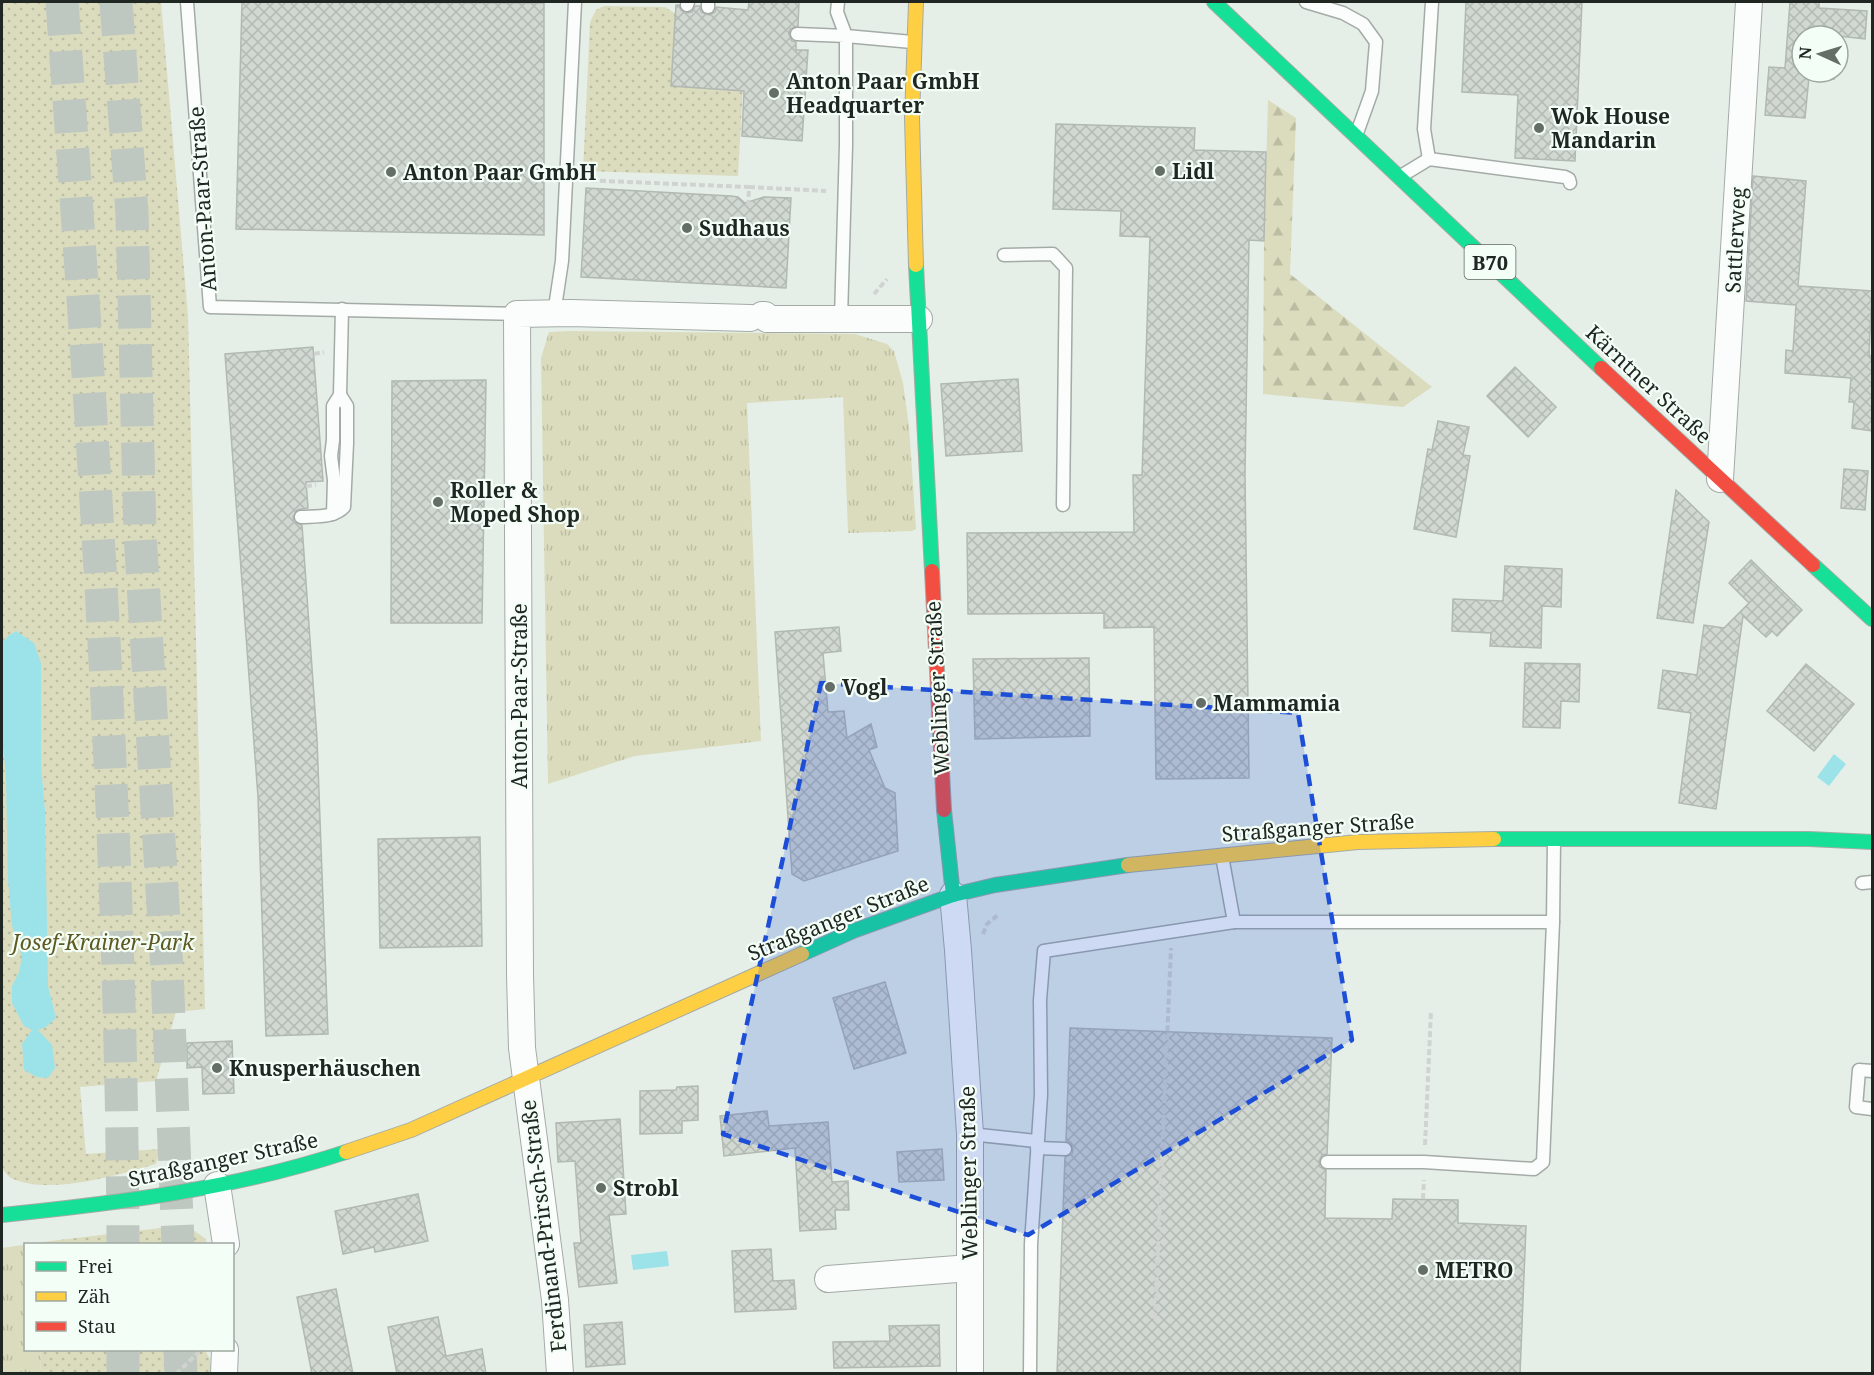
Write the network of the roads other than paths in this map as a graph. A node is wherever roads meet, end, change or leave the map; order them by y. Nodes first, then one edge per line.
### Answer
1 (187, 2) edge
2 (575, 2) edge
3 (838, 2) edge
4 (916, 2) edge
5 (1215, 2) edge
6 (1306, 2) edge
7 (1432, 2) edge
8 (1749, 2) edge
9 (797, 34) dead end
10 (846, 36) junction
11 (913, 43) junction
12 (1356, 134) junction
13 (1429, 159) junction
14 (1400, 177) junction
15 (1570, 183) dead end
16 (1004, 255) dead end
17 (342, 309) junction
18 (517, 314) junction
19 (554, 314) junction
20 (841, 318) junction
21 (919, 319) junction
22 (340, 395) junction
23 (1720, 479) junction
24 (1064, 505) dead end
25 (333, 514) junction
26 (301, 517) dead end
27 (1872, 619) edge
28 (1554, 840) junction
29 (1872, 842) edge
30 (1222, 854) junction
31 (953, 895) junction
32 (1234, 922) junction
33 (1553, 922) junction
34 (1872, 1071) edge
35 (526, 1078) junction
36 (1872, 1108) edge
37 (970, 1134) junction
38 (1037, 1144) junction
39 (1065, 1149) dead end
40 (1327, 1162) dead end
41 (217, 1185) junction
42 (2, 1215) edge
43 (226, 1243) edge
44 (970, 1268) junction
45 (828, 1279) dead end
46 (225, 1351) edge
47 (224, 1374) edge
48 (560, 1374) edge
49 (970, 1374) edge
50 (1030, 1374) edge

1 - 17 lane, Anton-Paar-Straße
2 - 19 lane
3 - 10 lane
4 - 11 street, Weblinger Straße
5 - 12 street, Kärntner Straße / B70
6 - 12 lane
7 - 13 lane
8 - 23 street, Sattlerweg
9 - 10 lane
10 - 11 lane
10 - 20 lane
11 - 21 street, Weblinger Straße
12 - 14 street, Kärntner Straße / B70
13 - 14 lane
13 - 15 lane
14 - 23 street, Kärntner Straße / B70
16 - 24 lane
17 - 18 lane, Anton-Paar-Straße
17 - 22 lane
18 - 19 street, Anton-Paar-Straße
18 - 35 street, Anton-Paar-Straße
19 - 20 street, Anton-Paar-Straße
20 - 21 street, Anton-Paar-Straße
21 - 31 street, Weblinger Straße
22 - 25 lane
22 - 25 lane
23 - 27 street, Kärntner Straße / B70
25 - 26 lane
28 - 29 street, Straßganger Straße
28 - 30 street, Straßganger Straße
28 - 33 lane
30 - 31 street, Straßganger Straße
30 - 32 lane
31 - 35 street, Straßganger Straße
31 - 37 street, Weblinger Straße
32 - 33 lane
32 - 38 lane
33 - 40 lane
34 - 36 lane
35 - 41 street, Straßganger Straße
35 - 48 street, Ferdinand-Prirsch-Straße
37 - 38 lane
37 - 44 street, Weblinger Straße
38 - 39 lane
38 - 50 lane
41 - 42 street, Straßganger Straße
41 - 43 street
44 - 45 street
44 - 49 street, Weblinger Straße
46 - 47 street

